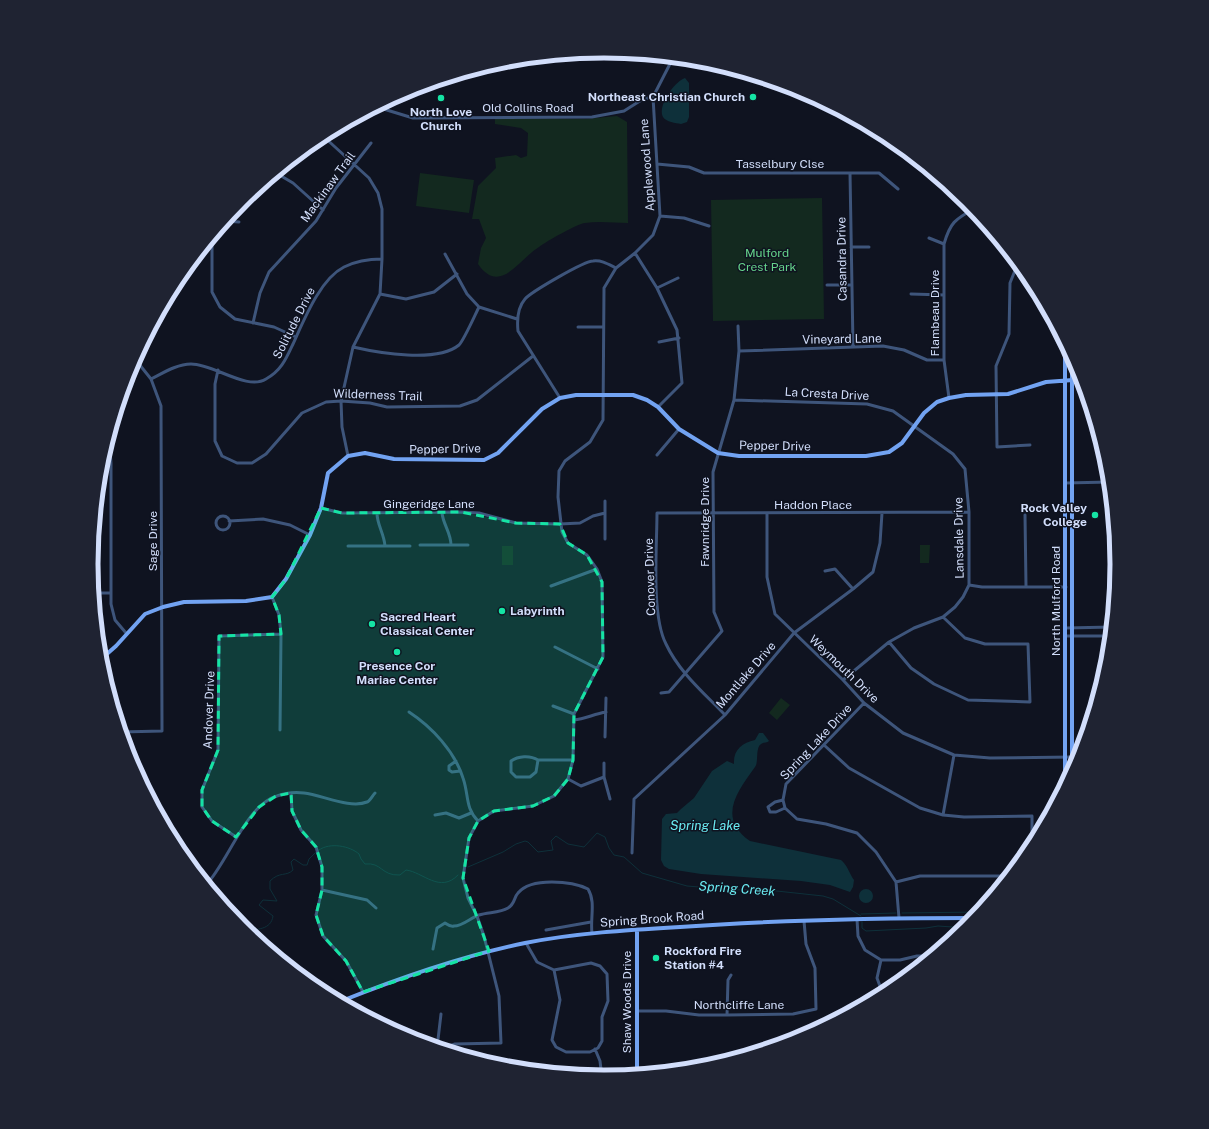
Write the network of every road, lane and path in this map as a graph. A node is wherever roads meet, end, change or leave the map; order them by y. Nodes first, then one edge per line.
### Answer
1 (671, 62) edge
2 (653, 97) junction
3 (383, 109) edge
4 (327, 140) edge
5 (371, 143) dead end
6 (354, 164) junction
7 (657, 164) junction
8 (850, 173) junction
9 (281, 176) edge
10 (898, 189) dead end
11 (323, 210) junction
12 (968, 212) edge
13 (660, 216) junction
14 (232, 222) edge
15 (239, 222) dead end
16 (709, 226) dead end
17 (929, 238) dead end
18 (944, 244) junction
19 (212, 245) edge
20 (851, 247) junction
21 (869, 247) dead end
22 (635, 253) junction
23 (445, 254) dead end
24 (382, 259) junction
25 (616, 268) junction
26 (1015, 269) edge
27 (457, 274) junction
28 (678, 278) dead end
29 (827, 285) dead end
30 (852, 285) junction
31 (657, 288) junction
32 (380, 294) junction
33 (911, 294) dead end
34 (944, 295) junction
35 (479, 307) junction
36 (517, 319) junction
37 (253, 323) junction
38 (738, 326) dead end
39 (578, 327) dead end
40 (603, 327) junction
41 (296, 337) junction
42 (679, 338) junction
43 (660, 342) dead end
44 (853, 346) junction
45 (353, 347) junction
46 (739, 351) junction
47 (1065, 354) edge
48 (533, 356) junction
49 (944, 360) junction
50 (140, 365) edge
51 (218, 370) junction
52 (1072, 371) edge
53 (151, 378) junction
54 (1065, 380) junction
55 (1072, 380) junction
56 (996, 394) junction
57 (603, 396) junction
58 (560, 398) junction
59 (949, 398) junction
60 (734, 400) junction
61 (341, 401) junction
62 (658, 407) junction
63 (914, 425) junction
64 (679, 429) junction
65 (1030, 445) dead end
66 (111, 453) edge
67 (718, 453) junction
68 (657, 455) dead end
69 (348, 456) junction
70 (108, 464) edge
71 (112, 464) junction
72 (1104, 482) edge
73 (1066, 483) junction
74 (1073, 483) junction
75 (605, 501) dead end
76 (321, 508) junction
77 (969, 512) junction
78 (377, 513) junction
79 (442, 513) junction
80 (605, 513) junction
81 (657, 513) joint
82 (714, 513) junction
83 (882, 513) junction
84 (767, 514) junction
85 (1025, 516) dead end
86 (230, 521) junction
87 (560, 524) junction
88 (310, 535) junction
89 (605, 539) dead end
90 (420, 545) dead end
91 (451, 545) junction
92 (468, 545) dead end
93 (348, 546) dead end
94 (385, 546) junction
95 (410, 546) dead end
96 (597, 569) junction
97 (825, 571) dead end
98 (968, 585) junction
99 (551, 586) dead end
100 (1026, 586) junction
101 (1066, 587) junction
102 (853, 589) junction
103 (99, 593) edge
104 (111, 593) junction
105 (272, 597) junction
106 (163, 607) junction
107 (943, 617) junction
108 (1073, 627) junction
109 (1107, 627) edge
110 (1066, 628) junction
111 (126, 633) junction
112 (794, 633) junction
113 (281, 634) junction
114 (1066, 636) junction
115 (1073, 636) junction
116 (1106, 636) edge
117 (889, 642) junction
118 (555, 647) dead end
119 (106, 654) edge
120 (598, 669) junction
121 (686, 675) junction
122 (843, 680) junction
123 (661, 693) dead end
124 (606, 698) dead end
125 (864, 703) junction
126 (554, 706) dead end
127 (408, 712) dead end
128 (606, 712) junction
129 (574, 714) junction
130 (725, 715) junction
131 (574, 720) junction
132 (280, 730) dead end
133 (127, 732) edge
134 (605, 737) dead end
135 (824, 745) junction
136 (954, 755) junction
137 (1065, 757) junction
138 (1072, 757) joint
139 (538, 760) junction
140 (572, 760) junction
141 (456, 761) junction
142 (604, 763) dead end
143 (460, 771) junction
144 (1065, 775) edge
145 (604, 777) junction
146 (568, 780) junction
147 (291, 793) junction
148 (375, 794) dead end
149 (610, 799) dead end
150 (783, 800) junction
151 (785, 808) junction
152 (471, 813) junction
153 (435, 815) dead end
154 (943, 815) junction
155 (478, 821) junction
156 (1032, 836) edge
157 (236, 837) junction
158 (632, 853) dead end
159 (1003, 876) edge
160 (210, 881) edge
161 (896, 882) junction
162 (322, 890) junction
163 (376, 908) dead end
164 (477, 916) junction
165 (899, 918) junction
166 (967, 918) edge
167 (857, 919) junction
168 (804, 921) junction
169 (591, 922) junction
170 (546, 930) dead end
171 (636, 930) junction
172 (592, 933) junction
173 (526, 943) junction
174 (433, 949) dead end
175 (489, 951) junction
176 (925, 956) edge
177 (881, 960) junction
178 (554, 970) junction
179 (731, 975) dead end
180 (881, 989) dead end
181 (363, 992) junction
182 (345, 999) edge
183 (637, 1011) junction
184 (441, 1014) dead end
185 (727, 1015) junction
186 (439, 1043) edge
187 (448, 1046) edge
188 (595, 1049) junction
189 (637, 1070) edge
190 (601, 1071) edge

1 - 2 street
2 - 3 street, Old Collins Road
2 - 7 street, Applewood Lane
4 - 6 street
5 - 6 street, Mackinaw Trail
6 - 11 street, Mackinaw Trail
6 - 24 street
7 - 8 street, Tasselbury Clse
7 - 13 street, Applewood Lane
8 - 10 street, Tasselbury Clse
8 - 20 street, Casandra Drive
9 - 11 street
11 - 37 street, Mackinaw Trail
12 - 18 street
13 - 16 street
13 - 22 street, Applewood Lane
14 - 15 street
17 - 18 street
18 - 34 street, Flambeau Drive
19 - 37 street
20 - 21 street
20 - 30 street, Casandra Drive
22 - 25 street, Applewood Lane
22 - 31 street
23 - 27 street
24 - 32 street
24 - 41 street, Solitude Drive
25 - 36 street
25 - 40 street, Applewood Lane
26 - 56 street
27 - 32 street
27 - 35 street
28 - 31 street
29 - 30 street
30 - 44 street, Casandra Drive
31 - 42 street
32 - 45 street
33 - 34 street
34 - 49 street, Flambeau Drive
35 - 36 street
35 - 45 street
36 - 48 street
37 - 41 street
38 - 46 street, Fawnridge Drive
39 - 40 street
40 - 57 street, Applewood Lane
41 - 51 street, Solitude Drive
42 - 43 street
42 - 62 street
44 - 46 street, Vineyard Lane
44 - 49 street, Vineyard Lane
45 - 61 street
46 - 60 street, Fawnridge Drive
47 - 54 street, North Mulford Road
48 - 58 street
48 - 61 street, Wilderness Trail
49 - 59 street, Flambeau Drive
50 - 53 street, Sage Drive
51 - 53 street, Solitude Drive
51 - 61 street, Wilderness Trail
52 - 55 street, North Mulford Road
53 - 106 street, Sage Drive
54 - 55 street, Pepper Drive
54 - 56 street, Pepper Drive
54 - 73 street, North Mulford Road
55 - 74 street, North Mulford Road
56 - 59 street, Pepper Drive
56 - 65 street
57 - 58 street, Pepper Drive
57 - 62 street, Pepper Drive
57 - 87 street, Applewood Lane
58 - 69 street, Pepper Drive
59 - 63 street, Pepper Drive
60 - 63 street, La Cresta Drive
60 - 67 street, Fawnridge Drive
61 - 69 street
62 - 64 street, Pepper Drive
63 - 67 street, Pepper Drive
63 - 77 street, Lansdale Drive
64 - 67 street, Pepper Drive
64 - 68 street
66 - 71 street
67 - 82 street, Fawnridge Drive
69 - 76 street
70 - 71 street
71 - 104 street
72 - 74 street
73 - 74 street
73 - 101 street, North Mulford Road
74 - 108 street, North Mulford Road
75 - 80 street
76 - 78 street, Gingeridge Lane
76 - 88 street
77 - 83 street, Haddon Place
77 - 98 street, Lansdale Drive
78 - 79 street, Gingeridge Lane
78 - 94 street
79 - 87 street, Gingeridge Lane
79 - 91 street
80 - 87 street, Gingeridge Lane
80 - 89 street
81 - 82 street, Haddon Place
81 - 121 street, Conover Drive
82 - 84 street, Haddon Place
82 - 121 street, Fawnridge Drive
83 - 84 street, Haddon Place
83 - 102 street, Montlake Drive
84 - 112 street, Weymouth Drive
85 - 100 street
86 - 86 street
86 - 88 street
87 - 96 street, Applewood Lane
88 - 105 street
90 - 91 street
91 - 92 street
93 - 94 street
94 - 95 street
96 - 99 street
96 - 120 street, Applewood Lane
97 - 102 street
98 - 100 street
98 - 107 street, Lansdale Drive
100 - 101 street
101 - 110 street, North Mulford Road
102 - 112 street, Montlake Drive
103 - 104 street
104 - 111 street
105 - 106 street
105 - 113 street
106 - 111 street
106 - 133 street, Sage Drive
107 - 117 street, Lansdale Drive
107 - 117 street
108 - 109 street
108 - 110 street
108 - 115 street, North Mulford Road
110 - 114 street, North Mulford Road
111 - 119 street
112 - 122 street, Weymouth Drive
112 - 130 street, Montlake Drive
113 - 132 street
113 - 157 street, Andover Drive
114 - 115 street
114 - 137 street, North Mulford Road
115 - 116 street
115 - 138 street, North Mulford Road
117 - 122 street, Lansdale Drive
118 - 120 street
120 - 129 street, Applewood Lane
121 - 123 street, Fawnridge Drive
121 - 130 street, Conover Drive
122 - 125 street, Weymouth Drive
124 - 128 street
125 - 135 street, Spring Lake Drive
125 - 136 street, Weymouth Drive
126 - 129 street
127 - 141 street
128 - 131 street
128 - 134 street
129 - 131 street, Applewood Lane
130 - 158 street, Montlake Drive
131 - 140 street, Applewood Lane
135 - 150 street, Spring Lake Drive
135 - 154 street
136 - 137 street, Weymouth Drive
136 - 154 street
137 - 138 street, Weymouth Drive
137 - 144 street, North Mulford Road
139 - 139 street
139 - 140 street
140 - 146 street, Applewood Lane
141 - 143 street
141 - 143 street
142 - 145 street
143 - 152 street
145 - 146 street
145 - 149 street
146 - 155 street, Applewood Lane
147 - 148 street
147 - 157 street
147 - 162 street
150 - 151 street, Spring Lake Drive
150 - 151 street
151 - 161 street
152 - 153 street
152 - 155 street
154 - 156 street
155 - 164 street
157 - 160 street
159 - 161 street
161 - 165 street
162 - 163 street
162 - 181 street
164 - 169 street
164 - 174 street
164 - 175 street
165 - 166 street, Spring Brook Road
165 - 167 street, Spring Brook Road
167 - 168 street, Spring Brook Road
167 - 177 street
168 - 171 street, Spring Brook Road
168 - 185 street, Northcliffe Lane
169 - 170 street
169 - 172 street
171 - 172 street, Spring Brook Road
171 - 183 street, Shaw Woods Drive
172 - 173 street, Spring Brook Road
173 - 175 street, Spring Brook Road
173 - 178 street
175 - 181 street, Spring Brook Road
175 - 187 street
176 - 177 street
177 - 180 street
178 - 188 street
178 - 188 street
179 - 185 street
181 - 182 street, Spring Brook Road
183 - 185 street, Northcliffe Lane
183 - 189 street, Shaw Woods Drive
184 - 186 street
188 - 190 street

